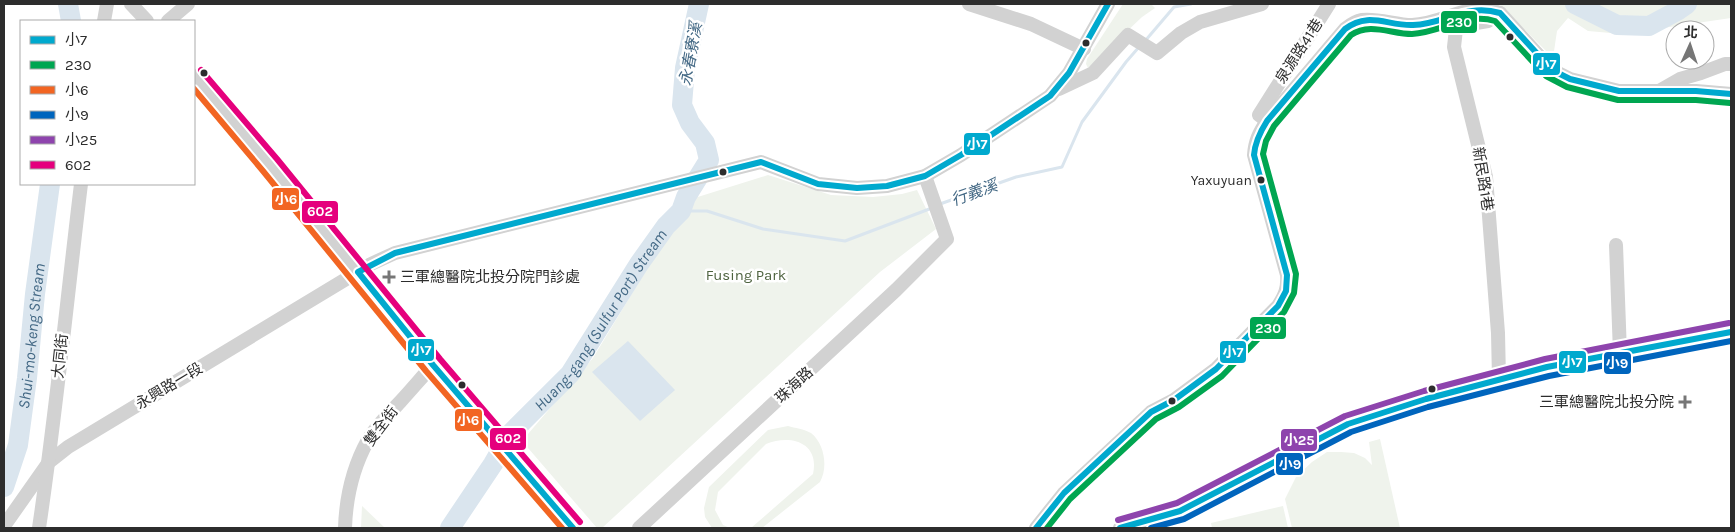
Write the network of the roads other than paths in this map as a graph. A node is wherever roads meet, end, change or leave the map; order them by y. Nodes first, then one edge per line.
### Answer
1 (107, 4) edge
2 (131, 4) edge
3 (188, 4) edge
4 (969, 4) edge
5 (1108, 4) edge
6 (1262, 4) edge
7 (1329, 4) edge
8 (1500, 13) junction
9 (104, 20) edge
10 (146, 20) edge
11 (169, 20) edge
12 (1084, 49) junction
13 (1731, 64) edge
14 (195, 77) edge
15 (1056, 90) junction
16 (1659, 91) junction
17 (1731, 94) edge
18 (1267, 122) junction
19 (925, 176) junction
20 (81, 185) edge
21 (1616, 245) dead end
22 (358, 272) junction
23 (1731, 332) edge
24 (1620, 353) junction
25 (433, 365) junction
26 (1499, 379) junction
27 (49, 462) junction
28 (4, 526) edge
29 (39, 528) edge
30 (345, 528) edge
31 (573, 528) edge
32 (639, 528) edge
33 (1036, 528) edge
34 (1120, 528) edge

1 - 9 street
2 - 10 street
3 - 11 street
4 - 12 street
5 - 12 street
6 - 15 street
7 - 18 street, 泉源路41巷
8 - 16 street
8 - 18 street
8 - 26 street, 新民路1巷
12 - 15 street
13 - 16 street
14 - 22 street
15 - 19 street
16 - 17 street
18 - 33 street
19 - 22 street, 永興路一段
19 - 32 street, 珠海路
20 - 27 street, 大同街
21 - 24 street
22 - 25 street
22 - 27 street, 永興路一段
23 - 24 street
24 - 26 street
25 - 30 street, 雙全街
25 - 31 street
26 - 34 street
27 - 28 street, 永興路一段
27 - 29 street, 大同街

